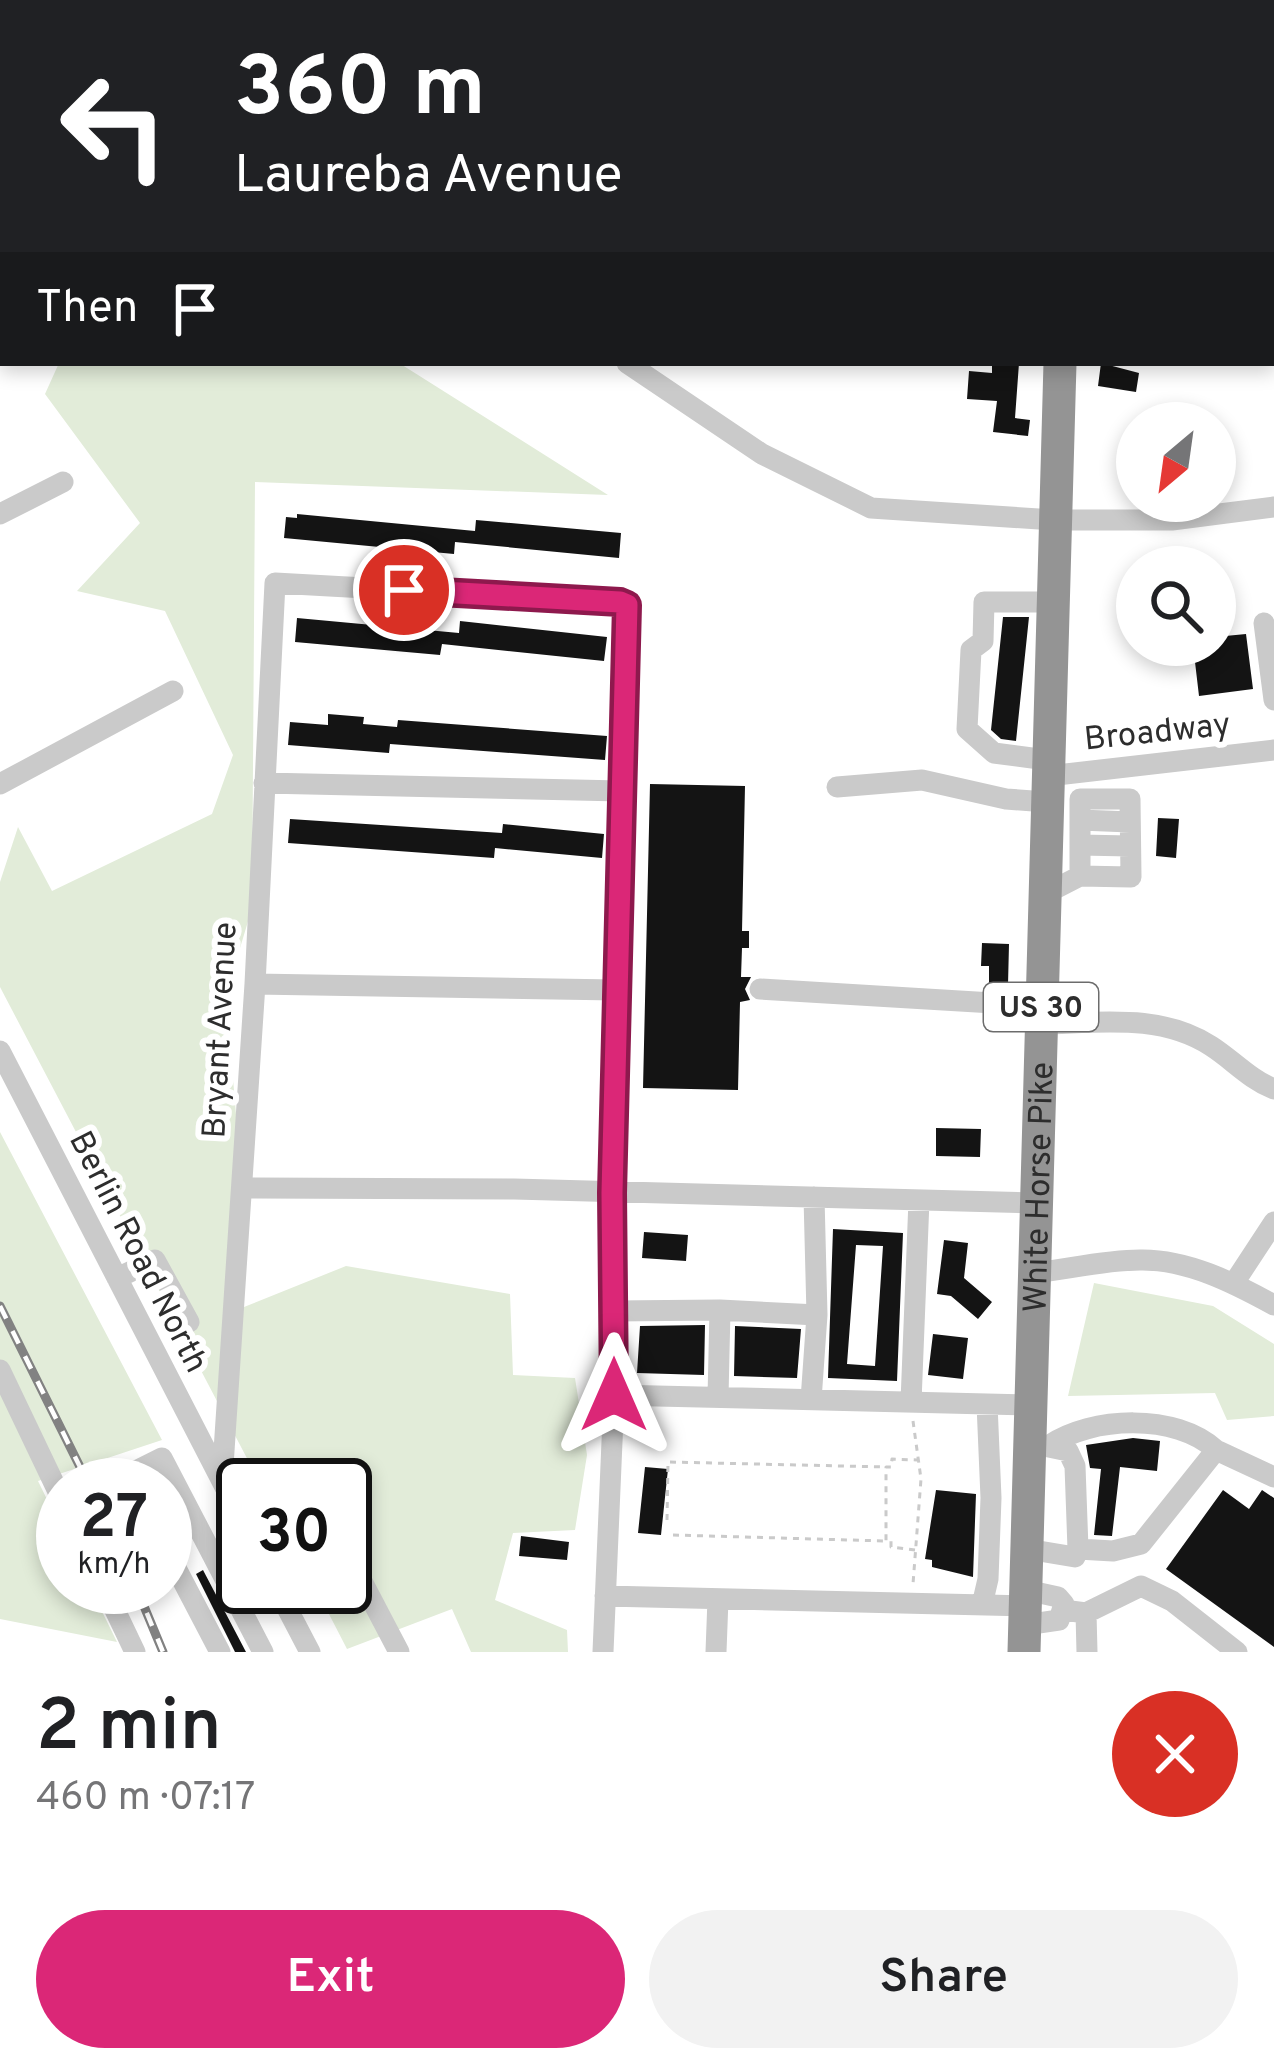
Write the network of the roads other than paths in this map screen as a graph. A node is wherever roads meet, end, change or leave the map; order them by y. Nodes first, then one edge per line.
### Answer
1 (630, 366) edge
2 (1060, 366) edge
3 (63, 482) dead end
4 (1274, 507) edge
5 (0, 514) edge
6 (1054, 520) junction
7 (1052, 602) junction
8 (1264, 623) dead end
9 (173, 691) dead end
10 (1274, 700) edge
11 (1272, 752) edge
12 (1132, 766) junction
13 (1095, 770) junction
14 (264, 783) junction
15 (0, 784) edge
16 (837, 788) dead end
17 (621, 791) junction
18 (1063, 794) junction
19 (1130, 811) junction
20 (1080, 845) junction
21 (1130, 846) junction
22 (1079, 876) junction
23 (1045, 894) junction
24 (255, 984) junction
25 (760, 989) dead end
26 (616, 990) junction
27 (1041, 1006) junction
28 (1, 1054) edge
29 (1274, 1090) edge
30 (242, 1188) junction
31 (612, 1193) junction
32 (814, 1197) junction
33 (919, 1200) junction
34 (1036, 1203) junction
35 (1274, 1222) edge
36 (1035, 1274) junction
37 (117, 1278) junction
38 (1234, 1283) junction
39 (1274, 1305) edge
40 (720, 1310) junction
41 (614, 1312) junction
42 (818, 1315) junction
43 (189, 1322) dead end
44 (0, 1370) edge
45 (614, 1395) junction
46 (718, 1397) junction
47 (812, 1400) junction
48 (911, 1402) junction
49 (987, 1404) junction
50 (1033, 1405) junction
51 (1040, 1446) junction
52 (42, 1458) edge
53 (224, 1458) edge
54 (1212, 1458) junction
55 (216, 1468) edge
56 (1274, 1477) edge
57 (192, 1516) edge
58 (1130, 1548) junction
59 (1028, 1549) junction
60 (1078, 1549) junction
61 (1141, 1586) junction
62 (604, 1596) junction
63 (192, 1598) edge
64 (718, 1599) junction
65 (372, 1600) edge
66 (982, 1605) junction
67 (1063, 1610) junction
68 (1086, 1613) junction
69 (117, 1614) edge
70 (290, 1614) edge
71 (1025, 1618) edge
72 (135, 1652) edge
73 (220, 1652) edge
74 (263, 1652) edge
75 (310, 1652) edge
76 (399, 1652) edge
77 (603, 1652) edge
78 (716, 1652) edge
79 (1087, 1652) edge
80 (1237, 1652) edge

1 - 6 street
2 - 6 highway, White Horse Pike / US 30
3 - 5 street
4 - 6 street
6 - 7 highway, White Horse Pike / US 30
7 - 18 highway, White Horse Pike / US 30
7 - 18 street
8 - 10 street
9 - 15 street
11 - 12 street, Broadway
12 - 13 street, Broadway
12 - 19 street
13 - 18 street, Broadway
13 - 18 street
14 - 17 street
14 - 17 street, Bryant Avenue
14 - 24 street, Bryant Avenue
16 - 18 street
17 - 26 street
18 - 19 street
18 - 20 street
18 - 23 highway, White Horse Pike / US 30
19 - 21 street
20 - 21 street
20 - 22 street
21 - 22 street
22 - 23 street
23 - 27 highway, White Horse Pike / US 30
24 - 26 street
24 - 30 street, Bryant Avenue
25 - 27 street
26 - 31 street
27 - 29 street
27 - 34 highway, White Horse Pike / US 30
28 - 37 street, Berlin Road North
30 - 31 street
30 - 53 street, Bryant Avenue
31 - 32 street
31 - 41 street
32 - 33 street
32 - 42 street
33 - 34 street
33 - 48 street
34 - 36 highway, White Horse Pike / US 30
35 - 38 street
36 - 38 street
36 - 50 highway, White Horse Pike / US 30
37 - 43 street
37 - 55 street, Berlin Road North
38 - 39 street
40 - 41 street
40 - 42 street
40 - 46 street
41 - 45 street
42 - 47 street
44 - 52 street
45 - 46 street
45 - 62 street
46 - 47 street
47 - 48 street
48 - 49 street
49 - 50 street
49 - 66 street
50 - 51 highway, White Horse Pike / US 30
51 - 54 street
51 - 59 highway, White Horse Pike / US 30
51 - 60 street
54 - 56 street
54 - 58 street
57 - 74 street
58 - 60 street
58 - 61 street
59 - 60 street
59 - 71 highway, White Horse Pike / US 30
61 - 68 street
61 - 80 street
62 - 64 street
62 - 77 street
63 - 73 street
64 - 66 street
64 - 78 street
65 - 76 street
66 - 71 street
67 - 68 street
67 - 71 street
67 - 71 street
68 - 79 street
69 - 72 street
70 - 75 street

